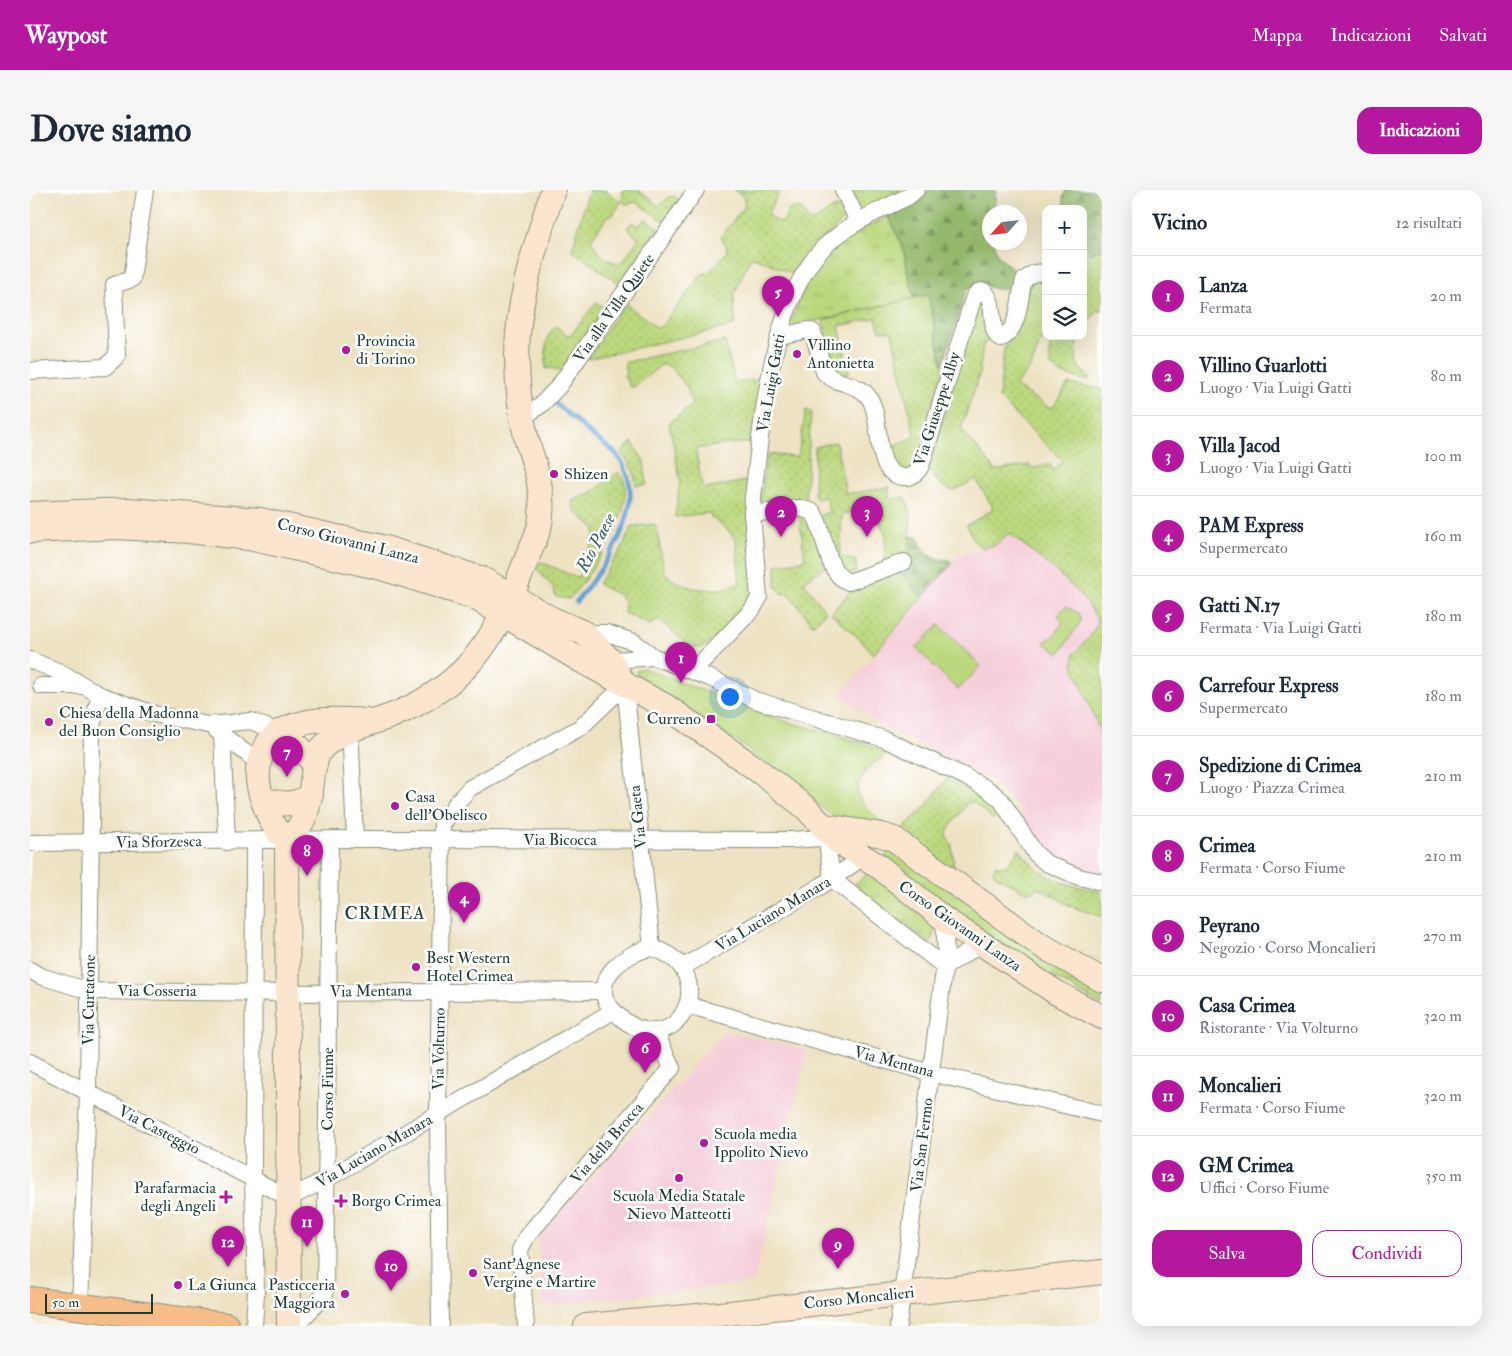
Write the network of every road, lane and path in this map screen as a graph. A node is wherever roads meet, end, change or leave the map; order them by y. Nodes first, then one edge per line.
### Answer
1 (145, 190) edge
2 (553, 190) edge
3 (565, 190) edge
4 (696, 190) edge
5 (843, 190) edge
6 (916, 190) edge
7 (858, 221) junction
8 (1042, 272) edge
9 (519, 316) junction
10 (780, 336) junction
11 (30, 371) edge
12 (522, 418) junction
13 (30, 514) edge
14 (752, 514) junction
15 (30, 531) edge
16 (904, 562) dead end
17 (506, 605) junction
18 (584, 634) junction
19 (654, 657) junction
20 (580, 660) junction
21 (611, 661) junction
22 (35, 662) edge
23 (693, 671) junction
24 (84, 686) junction
25 (625, 686) junction
26 (36, 688) edge
27 (100, 695) junction
28 (371, 722) junction
29 (208, 724) junction
30 (278, 732) junction
31 (349, 732) junction
32 (222, 733) junction
33 (259, 763) junction
34 (315, 764) junction
35 (312, 795) junction
36 (263, 799) junction
37 (828, 833) junction
38 (355, 839) junction
39 (287, 840) junction
40 (330, 840) junction
41 (442, 840) junction
42 (641, 840) junction
43 (254, 841) junction
44 (228, 842) junction
45 (30, 843) edge
46 (92, 843) junction
47 (862, 858) junction
48 (832, 879) junction
49 (1102, 882) edge
50 (944, 918) junction
51 (982, 944) junction
52 (652, 948) junction
53 (945, 967) junction
54 (683, 968) junction
55 (30, 970) edge
56 (1102, 980) edge
57 (440, 990) junction
58 (89, 991) junction
59 (604, 991) junction
60 (253, 992) junction
61 (328, 992) junction
62 (288, 993) junction
63 (687, 1004) junction
64 (613, 1011) junction
65 (1102, 1017) edge
66 (656, 1033) junction
67 (30, 1062) edge
68 (931, 1072) junction
69 (88, 1094) junction
70 (438, 1114) junction
71 (1102, 1114) edge
72 (253, 1179) junction
73 (327, 1179) junction
74 (288, 1198) junction
75 (1102, 1272) edge
76 (902, 1292) junction
77 (30, 1300) edge
78 (80, 1306) junction
79 (222, 1326) edge
80 (226, 1326) edge
81 (254, 1326) edge
82 (289, 1326) edge
83 (296, 1326) edge
84 (440, 1326) edge
85 (526, 1326) edge
86 (586, 1326) edge
87 (898, 1326) edge

1 - 11 street
2 - 9 street
3 - 9 street
4 - 12 street, Via alla Villa Quiete
5 - 7 street
6 - 7 street, Via Luigi Gatti
7 - 10 street, Via Luigi Gatti
8 - 10 street, Via Giuseppe Alby
9 - 12 street
10 - 14 street, Via Luigi Gatti
12 - 17 street
13 - 17 street, Corso Giovanni Lanza
14 - 16 street
14 - 23 street, Via Luigi Gatti
15 - 17 street, Corso Giovanni Lanza
17 - 18 street, Corso Giovanni Lanza
17 - 20 street, Corso Giovanni Lanza
17 - 28 street
18 - 19 street
18 - 21 street, Corso Giovanni Lanza
19 - 21 street
19 - 23 street
20 - 21 street
20 - 25 street, Corso Giovanni Lanza
21 - 25 street, Corso Giovanni Lanza
22 - 24 street
22 - 26 street
23 - 49 street
24 - 26 street
24 - 27 street
25 - 37 street, Corso Giovanni Lanza
25 - 41 street, Via Volturno
25 - 42 street, Via Gaeta
27 - 29 street
27 - 46 street, Via Curtatone
28 - 30 street
28 - 31 street
29 - 30 street
29 - 32 street
30 - 33 street
30 - 34 street
31 - 34 street
31 - 38 street
32 - 33 street
32 - 44 street
33 - 36 street
34 - 35 street
35 - 36 street
35 - 39 street
36 - 39 street
37 - 42 street, Via Bicocca
37 - 47 street, Corso Giovanni Lanza
37 - 48 street
37 - 56 street, Corso Giovanni Lanza
38 - 40 street, Via Bicocca
38 - 41 street, Via Bicocca
39 - 40 street, Via Bicocca
39 - 43 street, Via Sforzesca
39 - 62 street
40 - 61 street, Corso Fiume
41 - 42 street, Via Bicocca
41 - 57 street, Via Volturno
42 - 52 street, Via Gaeta
43 - 44 street, Via Sforzesca
43 - 60 street
44 - 46 street, Via Sforzesca
45 - 46 street, Via Sforzesca
46 - 58 street, Via Curtatone
47 - 48 street, Via Luciano Manara
47 - 50 street, Corso Giovanni Lanza
48 - 53 street
48 - 54 street, Via Luciano Manara
50 - 51 street, Corso Giovanni Lanza
50 - 53 street, Via San Fermo
51 - 53 street
51 - 65 street, Corso Giovanni Lanza
52 - 54 street
52 - 59 street
53 - 68 street, Via San Fermo
54 - 63 street
55 - 58 street, Via Cosseria
57 - 59 street, Via Mentana
57 - 61 street, Via Mentana
57 - 70 street, Via Volturno
58 - 60 street, Via Cosseria
58 - 69 street, Via Curtatone
59 - 64 street
60 - 62 street, Via Cosseria
60 - 72 street
61 - 62 street, Via Mentana
61 - 73 street, Corso Fiume
62 - 74 street
63 - 66 street
63 - 68 street, Via Mentana
64 - 66 street
64 - 70 street, Via Luciano Manara
66 - 85 street, Via della Brocca
67 - 69 street, Via Casteggio
68 - 71 street, Via Mentana
68 - 76 street, Via San Fermo
69 - 72 street, Via Casteggio
69 - 78 street, Via Curtatone
70 - 73 street, Via Luciano Manara
70 - 84 street, Via Volturno
72 - 74 street, Via Casteggio
72 - 81 street
73 - 74 street, Via Luciano Manara
73 - 83 street, Corso Fiume
74 - 82 street
75 - 76 street, Corso Moncalieri
76 - 86 street, Corso Moncalieri
76 - 87 street, Via San Fermo
77 - 78 main road
78 - 79 main road
79 - 80 main road

